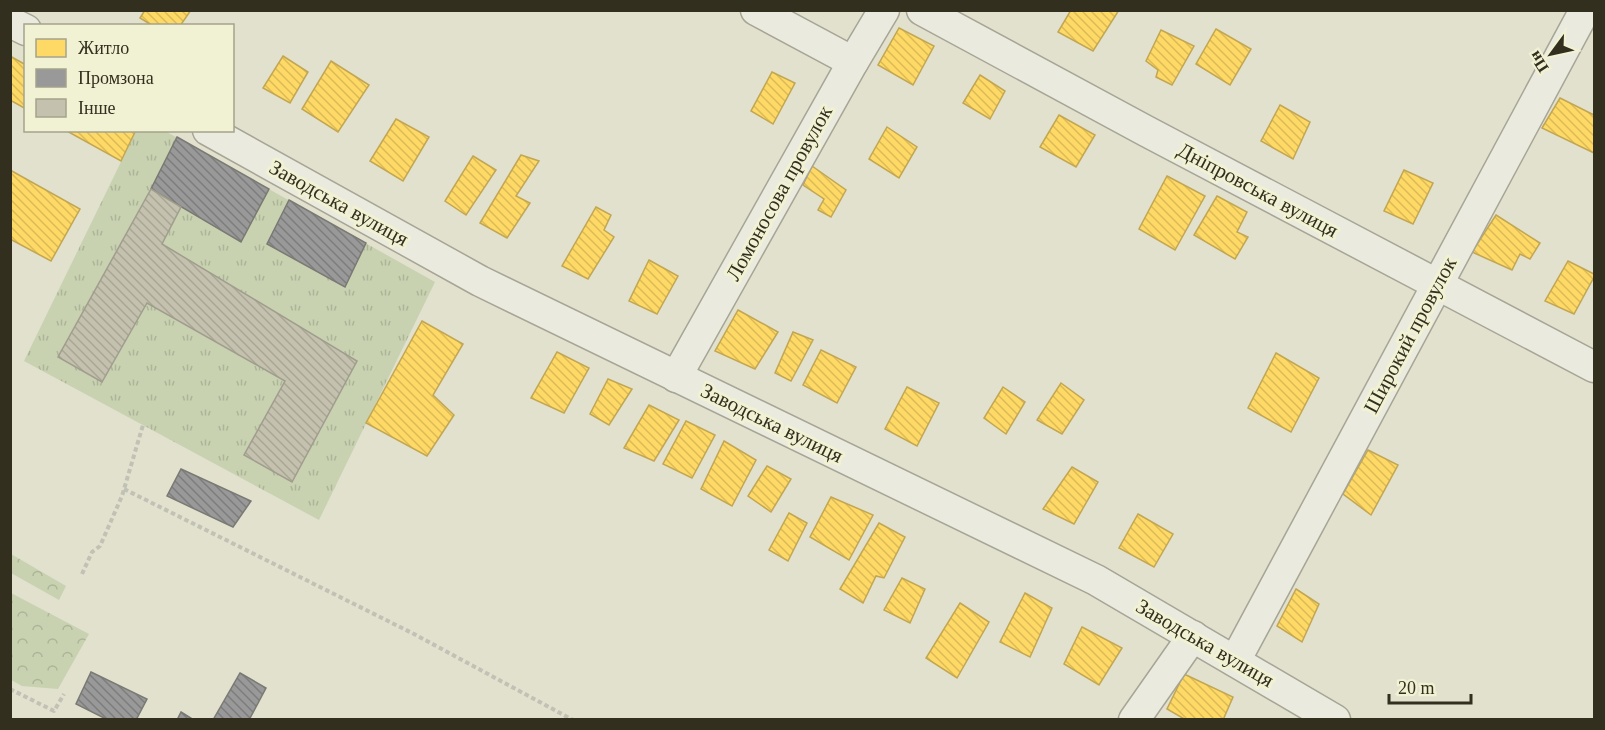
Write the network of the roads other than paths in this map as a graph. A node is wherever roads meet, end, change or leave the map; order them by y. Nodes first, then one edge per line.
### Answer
1 (756, 10) edge
2 (884, 10) edge
3 (922, 10) edge
4 (1585, 10) edge
5 (10, 22) edge
6 (24, 29) edge
7 (853, 62) junction
8 (211, 132) edge
9 (1437, 284) junction
10 (1594, 367) edge
11 (676, 377) junction
12 (1193, 636) junction
13 (1235, 660) junction
14 (1134, 720) edge
15 (1335, 720) edge

1 - 7 street
2 - 7 street, Ломоносова провулок
3 - 9 street, Дніпровська вулиця
4 - 9 street, Широкий провулок
5 - 6 street
7 - 11 street, Ломоносова провулок
8 - 11 street, Заводська вулиця
9 - 10 street, Дніпровська вулиця
9 - 13 street, Широкий провулок
11 - 12 street, Заводська вулиця
12 - 13 street, Заводська вулиця
12 - 14 street
13 - 15 street, Заводська вулиця

